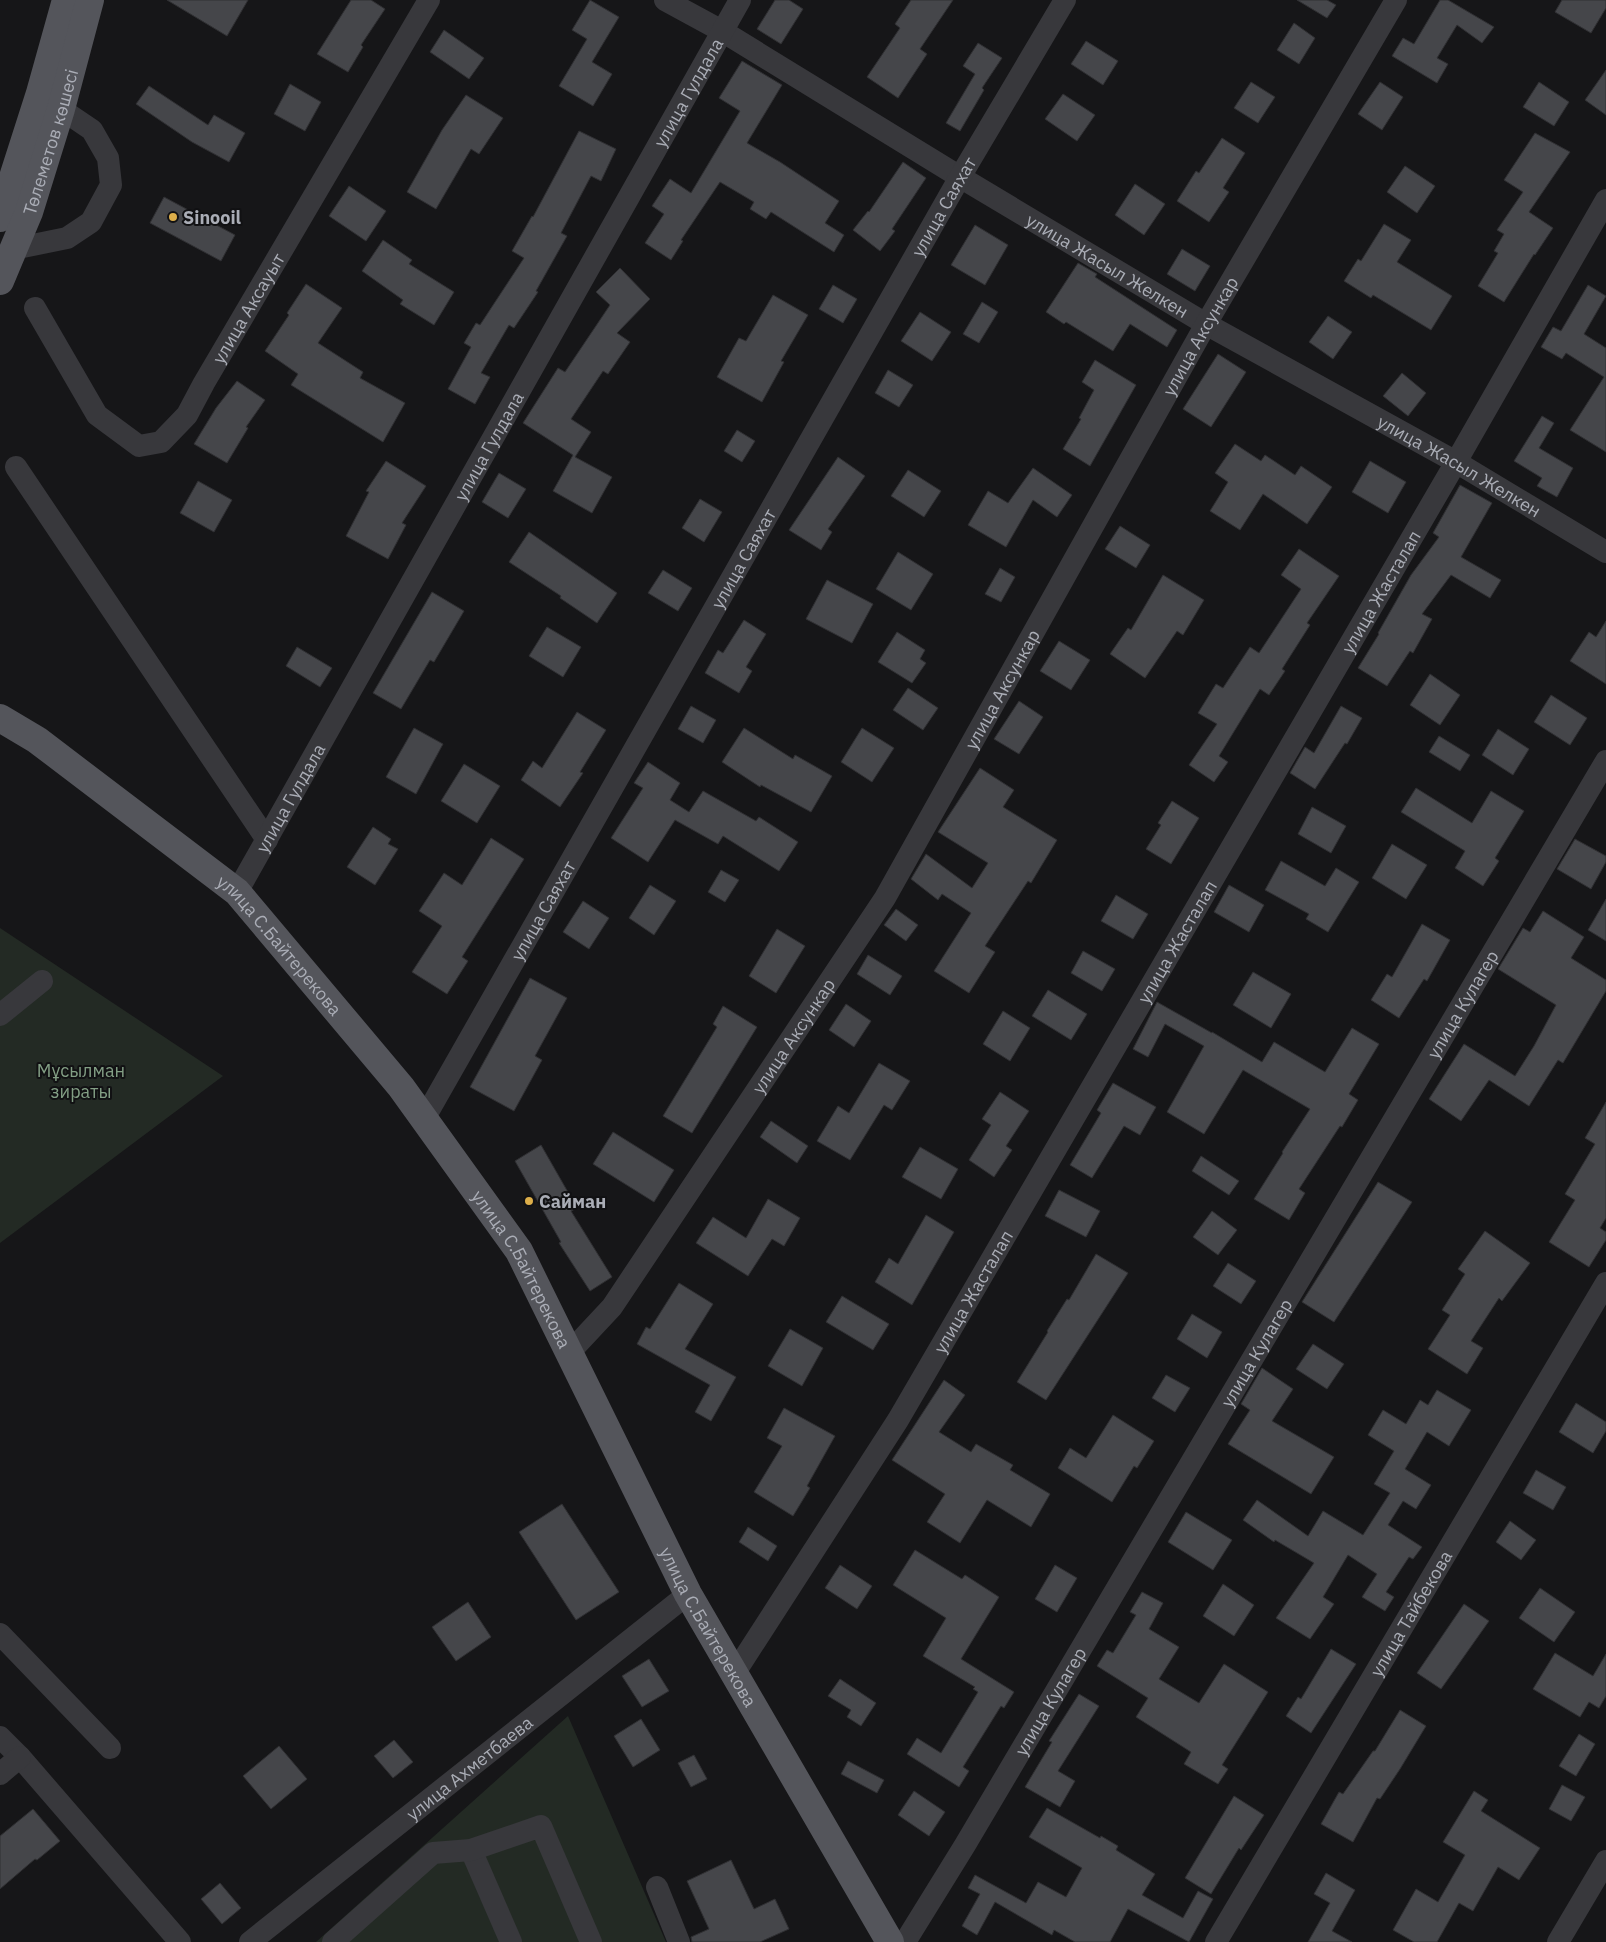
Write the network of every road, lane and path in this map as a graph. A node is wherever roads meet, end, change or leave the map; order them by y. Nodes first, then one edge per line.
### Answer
1 (66, 0) edge
2 (90, 0) edge
3 (429, 0) edge
4 (665, 0) edge
5 (740, 0) edge
6 (1065, 0) edge
7 (1396, 0) edge
8 (722, 31) junction
9 (61, 109) junction
10 (960, 177) junction
11 (1606, 200) edge
12 (0, 218) edge
13 (14, 249) junction
14 (0, 281) edge
15 (35, 308) dead end
16 (1206, 324) junction
17 (1456, 462) junction
18 (16, 467) dead end
19 (1606, 552) edge
20 (0, 718) edge
21 (1606, 760) edge
22 (267, 840) junction
23 (237, 892) junction
24 (42, 981) dead end
25 (0, 1015) edge
26 (424, 1119) junction
27 (1606, 1283) edge
28 (570, 1353) junction
29 (688, 1594) junction
30 (0, 1634) edge
31 (734, 1674) junction
32 (0, 1737) edge
33 (110, 1748) dead end
34 (20, 1757) junction
35 (0, 1774) edge
36 (471, 1850) junction
37 (1606, 1861) edge
38 (656, 1886) dead end
39 (180, 1942) edge
40 (250, 1942) edge
41 (333, 1942) edge
42 (511, 1942) edge
43 (591, 1942) edge
44 (679, 1942) edge
45 (890, 1942) edge
46 (905, 1942) edge
47 (1216, 1942) edge
48 (1558, 1942) edge

1 - 12 main road, Төлеметов көшесі
2 - 9 main road, Төлеметов көшесі
3 - 15 street, улица Аксауыт
4 - 8 street, улица Жасыл Желкен
5 - 8 street, улица Гулдала
6 - 10 street, улица Саяхат
7 - 16 street, улица Аксункар
8 - 10 street, улица Жасыл Желкен
8 - 22 street, улица Гулдала
9 - 13 main road, Төлеметов көшесі
9 - 13 street
10 - 16 street, улица Жасыл Желкен
10 - 26 street, улица Саяхат
11 - 17 street, улица Жасталап
13 - 14 main road, Төлеметов көшесі
16 - 17 street, улица Жасыл Желкен
16 - 28 street, улица Аксункар
17 - 19 street, улица Жасыл Желкен
17 - 31 street, улица Жасталап
18 - 22 street
20 - 23 main road, улица С.Байтерекова
21 - 46 street, улица Кулагер
22 - 23 street, улица Гулдала
23 - 26 main road, улица С.Байтерекова
24 - 25 street
26 - 28 main road, улица С.Байтерекова
27 - 47 street, улица Тайбекова
28 - 29 main road, улица С.Байтерекова
29 - 31 main road, улица С.Байтерекова
29 - 40 street, улица Ахметбаева
30 - 33 street
31 - 45 main road, улица С.Байтерекова
32 - 34 street
34 - 35 street
34 - 39 street
36 - 41 street
36 - 42 street
36 - 43 street
37 - 48 street
38 - 44 street

